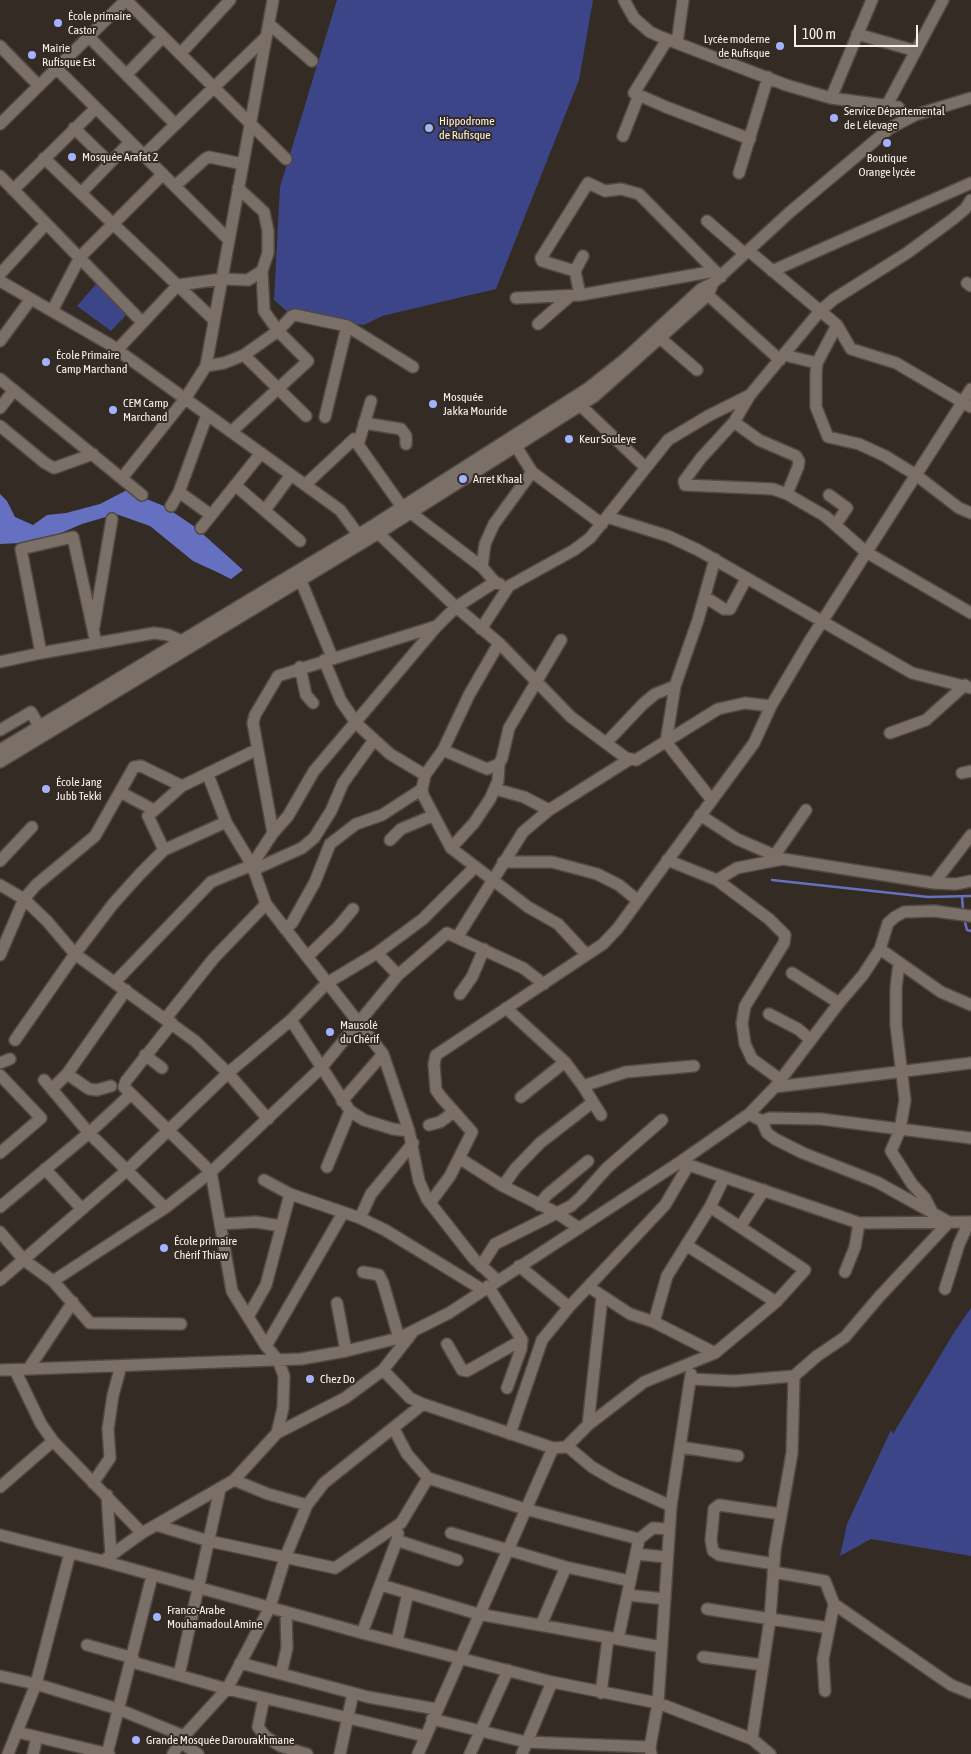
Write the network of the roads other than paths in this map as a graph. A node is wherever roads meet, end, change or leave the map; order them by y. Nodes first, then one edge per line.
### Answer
1 (126, 0) edge
2 (230, 0) edge
3 (273, 0) edge
4 (624, 0) edge
5 (683, 0) edge
6 (872, 0) edge
7 (943, 0) edge
8 (268, 24) junction
9 (858, 34) junction
10 (89, 37) junction
11 (266, 37) junction
12 (163, 38) junction
13 (672, 41) junction
14 (0, 46) edge
15 (916, 51) junction
16 (180, 54) junction
17 (312, 61) dead end
18 (57, 69) junction
19 (127, 74) junction
20 (768, 77) junction
21 (39, 86) junction
22 (213, 86) junction
23 (639, 95) junction
24 (831, 98) junction
25 (971, 98) edge
26 (887, 105) junction
27 (96, 108) junction
28 (908, 118) junction
29 (0, 124) edge
30 (175, 124) junction
31 (250, 124) junction
32 (894, 125) junction
33 (74, 128) junction
34 (623, 136) dead end
35 (750, 139) junction
36 (130, 142) junction
37 (144, 155) junction
38 (44, 158) junction
39 (286, 159) dead end
40 (110, 163) junction
41 (243, 164) junction
42 (739, 173) dead end
43 (163, 174) junction
44 (0, 176) edge
45 (971, 184) edge
46 (175, 186) junction
47 (238, 188) junction
48 (13, 190) junction
49 (81, 193) junction
50 (971, 200) edge
51 (707, 220) dead end
52 (46, 224) junction
53 (113, 224) junction
54 (229, 240) junction
55 (747, 252) junction
56 (583, 256) dead end
57 (80, 257) junction
58 (262, 271) junction
59 (575, 271) junction
60 (772, 271) junction
61 (0, 274) edge
62 (716, 277) junction
63 (222, 279) junction
64 (0, 281) edge
65 (178, 285) junction
66 (708, 295) junction
67 (575, 296) junction
68 (516, 298) dead end
69 (31, 299) junction
70 (52, 311) junction
71 (820, 311) junction
72 (214, 320) junction
73 (142, 322) junction
74 (538, 324) dead end
75 (837, 324) junction
76 (347, 326) junction
77 (278, 331) junction
78 (660, 338) junction
79 (0, 341) edge
80 (117, 350) junction
81 (244, 355) junction
82 (782, 357) junction
83 (817, 363) junction
84 (206, 366) junction
85 (413, 367) dead end
86 (697, 370) dead end
87 (0, 379) edge
88 (278, 387) junction
89 (971, 389) edge
90 (14, 390) junction
91 (750, 395) junction
92 (185, 399) junction
93 (370, 401) dead end
94 (967, 404) edge
95 (580, 405) junction
96 (0, 408) edge
97 (207, 415) junction
98 (306, 416) dead end
99 (325, 417) dead end
100 (734, 422) junction
101 (364, 423) junction
102 (0, 426) edge
103 (231, 432) junction
104 (512, 441) junction
105 (406, 444) dead end
106 (358, 446) junction
107 (261, 453) junction
108 (92, 454) junction
109 (645, 467) junction
110 (532, 472) junction
111 (291, 475) junction
112 (916, 475) junction
113 (122, 478) junction
114 (235, 485) junction
115 (305, 485) junction
116 (179, 492) junction
117 (787, 494) junction
118 (142, 495) dead end
119 (829, 495) dead end
120 (171, 506) dead end
121 (265, 510) junction
122 (406, 510) junction
123 (971, 513) edge
124 (211, 515) junction
125 (112, 519) dead end
126 (605, 520) junction
127 (836, 524) junction
128 (201, 528) dead end
129 (378, 533) junction
130 (361, 539) junction
131 (300, 541) dead end
132 (866, 552) junction
133 (715, 559) junction
134 (482, 567) junction
135 (746, 579) junction
136 (301, 581) junction
137 (495, 582) junction
138 (509, 586) junction
139 (705, 597) junction
140 (456, 607) junction
141 (971, 613) edge
142 (821, 623) junction
143 (437, 626) junction
144 (481, 629) junction
145 (93, 631) junction
146 (561, 640) dead end
147 (182, 641) junction
148 (96, 643) junction
149 (499, 643) junction
150 (41, 653) junction
151 (328, 659) junction
152 (0, 662) edge
153 (300, 667) junction
154 (538, 681) junction
155 (676, 686) junction
156 (968, 687) edge
157 (313, 703) dead end
158 (771, 706) junction
159 (357, 724) junction
160 (39, 726) junction
161 (0, 730) edge
162 (890, 733) dead end
163 (374, 740) junction
164 (666, 742) junction
165 (606, 743) junction
166 (0, 750) edge
167 (256, 750) junction
168 (443, 750) junction
169 (630, 759) junction
170 (0, 762) edge
171 (499, 764) junction
172 (208, 775) junction
173 (425, 775) junction
174 (182, 786) junction
175 (422, 789) junction
176 (495, 790) junction
177 (120, 792) junction
178 (711, 799) junction
179 (154, 810) junction
180 (549, 810) junction
181 (806, 810) dead end
182 (700, 815) junction
183 (432, 816) junction
184 (226, 822) junction
185 (32, 827) dead end
186 (273, 834) junction
187 (971, 834) edge
188 (390, 840) dead end
189 (451, 848) junction
190 (164, 850) junction
191 (779, 857) junction
192 (666, 860) junction
193 (0, 861) edge
194 (503, 862) junction
195 (253, 868) junction
196 (474, 868) junction
197 (717, 880) junction
198 (491, 881) junction
199 (971, 881) edge
200 (934, 883) junction
201 (0, 886) edge
202 (24, 899) junction
203 (637, 900) junction
204 (266, 904) junction
205 (353, 909) dead end
206 (971, 916) edge
207 (285, 929) junction
208 (458, 936) junction
209 (484, 949) junction
210 (880, 949) junction
211 (377, 953) junction
212 (75, 954) junction
213 (586, 954) junction
214 (0, 955) edge
215 (306, 957) junction
216 (899, 964) junction
217 (792, 973) dead end
218 (398, 975) junction
219 (115, 982) junction
220 (327, 983) junction
221 (544, 984) junction
222 (126, 990) junction
223 (460, 994) dead end
224 (839, 1003) junction
225 (971, 1005) edge
226 (506, 1008) junction
227 (769, 1014) dead end
228 (169, 1020) junction
229 (291, 1020) junction
230 (360, 1022) junction
231 (15, 1040) dead end
232 (811, 1040) junction
233 (383, 1054) junction
234 (146, 1055) junction
235 (566, 1062) junction
236 (971, 1063) edge
237 (694, 1066) dead end
238 (162, 1068) dead end
239 (322, 1068) junction
240 (902, 1072) junction
241 (228, 1073) junction
242 (67, 1074) junction
243 (0, 1075) edge
244 (44, 1080) dead end
245 (778, 1083) junction
246 (111, 1086) dead end
247 (583, 1086) junction
248 (52, 1089) junction
249 (131, 1094) junction
250 (522, 1096) dead end
251 (342, 1101) junction
252 (593, 1102) junction
253 (350, 1111) junction
254 (454, 1112) junction
255 (749, 1114) junction
256 (601, 1115) dead end
257 (268, 1119) junction
258 (662, 1120) dead end
259 (762, 1121) junction
260 (429, 1125) dead end
261 (900, 1130) junction
262 (170, 1131) junction
263 (409, 1131) junction
264 (89, 1133) junction
265 (971, 1138) edge
266 (413, 1143) junction
267 (2, 1146) edge
268 (459, 1158) junction
269 (588, 1161) dead end
270 (684, 1164) junction
271 (328, 1167) dead end
272 (45, 1169) junction
273 (126, 1171) junction
274 (211, 1172) junction
275 (724, 1178) junction
276 (264, 1180) dead end
277 (503, 1186) junction
278 (764, 1190) junction
279 (290, 1194) junction
280 (430, 1203) junction
281 (539, 1204) junction
282 (710, 1207) junction
283 (0, 1208) edge
284 (165, 1208) junction
285 (82, 1209) junction
286 (931, 1210) junction
287 (343, 1212) junction
288 (555, 1212) junction
289 (360, 1218) junction
290 (950, 1222) junction
291 (970, 1222) edge
292 (859, 1223) junction
293 (220, 1224) junction
294 (281, 1226) junction
295 (740, 1227) junction
296 (579, 1228) junction
297 (0, 1232) edge
298 (686, 1245) junction
299 (24, 1260) junction
300 (481, 1266) junction
301 (519, 1266) junction
302 (363, 1272) dead end
303 (845, 1272) dead end
304 (0, 1280) edge
305 (52, 1281) junction
306 (489, 1285) junction
307 (589, 1286) junction
308 (945, 1289) dead end
309 (602, 1297) junction
310 (73, 1302) junction
311 (776, 1302) junction
312 (337, 1304) dead end
313 (570, 1307) junction
314 (249, 1316) junction
315 (654, 1322) junction
316 (180, 1324) dead end
317 (413, 1331) junction
318 (399, 1338) junction
319 (522, 1340) junction
320 (447, 1344) dead end
321 (266, 1346) junction
322 (346, 1351) junction
323 (715, 1353) junction
324 (278, 1360) junction
325 (693, 1364) junction
326 (121, 1366) junction
327 (30, 1368) junction
328 (0, 1370) edge
329 (15, 1370) junction
330 (383, 1370) junction
331 (794, 1376) junction
332 (690, 1379) junction
333 (507, 1388) dead end
334 (423, 1404) junction
335 (588, 1425) junction
336 (394, 1429) junction
337 (277, 1433) junction
338 (510, 1434) junction
339 (53, 1441) junction
340 (567, 1446) junction
341 (680, 1447) junction
342 (554, 1448) junction
343 (738, 1456) dead end
344 (428, 1478) junction
345 (234, 1480) junction
346 (94, 1483) junction
347 (0, 1487) edge
348 (220, 1489) junction
349 (107, 1495) junction
350 (307, 1505) junction
351 (671, 1506) junction
352 (525, 1510) junction
353 (781, 1514) junction
354 (401, 1522) junction
355 (156, 1525) junction
356 (668, 1529) junction
357 (142, 1533) junction
358 (451, 1533) dead end
359 (0, 1535) edge
360 (638, 1539) junction
361 (397, 1540) junction
362 (210, 1541) junction
363 (507, 1550) junction
364 (70, 1553) junction
365 (636, 1554) junction
366 (666, 1557) junction
367 (107, 1558) junction
368 (285, 1558) junction
369 (457, 1560) dead end
370 (566, 1568) junction
371 (774, 1568) junction
372 (152, 1576) junction
373 (630, 1581) junction
374 (381, 1585) junction
375 (199, 1588) junction
376 (408, 1593) junction
377 (628, 1595) junction
378 (665, 1599) junction
379 (834, 1604) junction
380 (270, 1607) junction
381 (707, 1609) dead end
382 (286, 1612) junction
383 (478, 1614) junction
384 (770, 1619) junction
385 (541, 1625) junction
386 (829, 1628) junction
387 (362, 1633) junction
388 (613, 1638) junction
389 (396, 1641) junction
390 (87, 1644) dead end
391 (662, 1647) junction
392 (459, 1657) junction
393 (703, 1657) dead end
394 (132, 1660) junction
395 (240, 1663) junction
396 (763, 1665) junction
397 (508, 1670) junction
398 (281, 1674) junction
399 (179, 1675) junction
400 (0, 1676) edge
401 (552, 1682) junction
402 (36, 1684) junction
403 (227, 1689) junction
404 (825, 1690) dead end
405 (353, 1693) junction
406 (601, 1693) junction
407 (971, 1693) edge
408 (264, 1698) junction
409 (658, 1704) junction
410 (118, 1709) junction
411 (434, 1714) junction
412 (347, 1717) junction
413 (481, 1731) junction
414 (17, 1732) junction
415 (37, 1736) junction
416 (424, 1736) junction
417 (752, 1738) junction
418 (182, 1739) junction
419 (526, 1742) junction
420 (620, 1750) edge
421 (650, 1751) edge
422 (8, 1754) edge
423 (33, 1754) edge
424 (108, 1754) edge
425 (173, 1754) edge
426 (198, 1754) edge
427 (307, 1754) edge
428 (340, 1754) edge
429 (418, 1754) edge
430 (470, 1754) edge
431 (522, 1754) edge
432 (770, 1754) edge

1 - 10 street
1 - 12 street
2 - 16 street
3 - 8 street
4 - 13 street
5 - 13 street
6 - 9 street
7 - 15 street
8 - 11 street
8 - 17 street
9 - 15 street
9 - 24 street
10 - 18 street
10 - 19 street
11 - 22 street
11 - 31 street
12 - 16 street
12 - 19 street
13 - 20 street
13 - 23 street
14 - 21 street
15 - 26 street
16 - 22 street
18 - 21 street
18 - 27 street
19 - 30 street
20 - 24 street
20 - 35 street
21 - 29 street
22 - 30 street
22 - 31 street
23 - 34 street
23 - 35 street
24 - 26 street
25 - 28 street
26 - 28 street
26 - 32 street
27 - 33 street
27 - 36 street
28 - 32 street
30 - 37 street
31 - 39 street
31 - 41 street
32 - 55 street
33 - 38 street
33 - 40 street
35 - 42 street
36 - 37 street
36 - 40 street
37 - 43 street
38 - 48 street
38 - 49 street
40 - 49 street
41 - 46 street
41 - 47 street
43 - 46 street
43 - 53 street
44 - 48 street
45 - 60 street
46 - 54 street
47 - 54 street
47 - 58 street
48 - 52 street
49 - 53 street
50 - 71 street
51 - 55 street
52 - 57 street
52 - 61 street
53 - 57 street
53 - 65 street
54 - 63 street
55 - 60 street
55 - 62 street
56 - 59 street
57 - 70 street
57 - 73 street
58 - 63 street
58 - 77 street
59 - 62 street
59 - 67 street
60 - 71 street
62 - 66 street
62 - 67 street
62 - 104 street
63 - 65 street
63 - 72 street
64 - 69 street
65 - 72 street
65 - 73 street
66 - 78 street
66 - 82 street
67 - 68 street
67 - 74 street
69 - 70 street
69 - 79 street
70 - 80 street
71 - 75 street
71 - 82 street
72 - 84 street
73 - 80 street
75 - 83 street
75 - 94 street
76 - 77 street
76 - 85 street
76 - 99 street
77 - 81 street
77 - 88 street
78 - 86 street
78 - 95 street
80 - 92 street
81 - 84 street
81 - 88 street
82 - 83 street
82 - 91 street
83 - 112 street
84 - 92 street
87 - 90 street
88 - 98 street
88 - 103 street
89 - 94 street
90 - 96 street
90 - 108 street
91 - 100 street
91 - 109 street
92 - 97 street
92 - 113 street
93 - 101 street
94 - 112 street
95 - 104 street
95 - 109 street
97 - 103 street
97 - 116 street
100 - 117 street
100 - 117 street
101 - 105 street
101 - 106 street
102 - 108 street
103 - 107 street
104 - 110 street
104 - 122 street
106 - 115 street
106 - 122 street
107 - 111 street
107 - 114 street
108 - 113 street
109 - 126 street
110 - 126 street
110 - 134 street
111 - 115 street
111 - 121 street
112 - 123 street
112 - 132 street
113 - 118 street
114 - 121 street
114 - 124 street
115 - 130 street
116 - 120 street
116 - 124 street
117 - 127 street
119 - 127 street
121 - 131 street
122 - 129 street
122 - 130 street
122 - 134 street
124 - 128 street
125 - 145 street
126 - 133 street
126 - 138 street
127 - 132 street
129 - 130 street
129 - 140 street
130 - 136 street
130 - 147 street
132 - 141 street
132 - 142 street
133 - 135 street
133 - 139 street
134 - 137 street
135 - 139 street
135 - 142 street
136 - 151 street
136 - 170 street
137 - 138 street
137 - 140 street
138 - 144 street
139 - 155 street
140 - 143 street
140 - 144 street
142 - 156 street
142 - 158 street
143 - 151 street
143 - 159 street
144 - 149 street
145 - 148 street
145 - 150 street
146 - 154 street
147 - 148 street
147 - 160 street
148 - 150 street
149 - 154 street
149 - 168 street
150 - 152 street
151 - 153 street
151 - 159 street
153 - 157 street
153 - 167 street
154 - 165 street
154 - 171 street
155 - 164 street
155 - 165 street
156 - 162 street
158 - 164 street
158 - 178 street
159 - 163 street
159 - 186 street
160 - 161 street
160 - 166 street
163 - 173 street
163 - 195 street
164 - 169 street
164 - 178 street
165 - 169 street
167 - 172 street
167 - 186 street
168 - 171 street
168 - 173 street
169 - 180 street
171 - 176 street
172 - 174 street
172 - 184 street
173 - 175 street
174 - 177 street
174 - 179 street
175 - 183 street
175 - 207 street
176 - 180 street
176 - 189 street
177 - 179 street
177 - 202 street
178 - 182 street
179 - 190 street
180 - 194 street
181 - 191 street
182 - 191 street
182 - 192 street
183 - 188 street
183 - 189 street
184 - 190 street
184 - 195 street
185 - 193 street
186 - 195 street
187 - 200 street
189 - 196 street
190 - 212 street
191 - 197 street
191 - 200 street
192 - 197 street
192 - 203 street
194 - 198 street
194 - 203 street
195 - 204 street
195 - 219 street
196 - 198 street
196 - 211 street
197 - 245 street
198 - 208 street
198 - 213 street
199 - 200 street
201 - 202 street
202 - 212 street
202 - 214 street
203 - 213 street
204 - 207 street
204 - 228 street
205 - 215 street
206 - 210 street
207 - 215 street
208 - 209 street
208 - 218 street
209 - 221 street
209 - 223 street
210 - 216 street
210 - 224 street
211 - 218 street
211 - 220 street
212 - 219 street
212 - 231 street
213 - 221 street
215 - 220 street
216 - 225 street
216 - 240 street
217 - 224 street
218 - 230 street
219 - 222 street
220 - 229 street
220 - 230 street
221 - 226 street
222 - 228 street
222 - 242 street
224 - 232 street
226 - 235 street
226 - 254 street
227 - 232 street
228 - 234 street
228 - 241 street
229 - 239 street
229 - 241 street
230 - 233 street
230 - 239 street
232 - 245 street
233 - 251 street
233 - 263 street
234 - 238 street
234 - 249 street
235 - 247 street
235 - 250 street
236 - 240 street
237 - 247 street
239 - 251 street
239 - 257 street
240 - 245 street
240 - 261 street
241 - 257 street
241 - 262 street
242 - 246 street
242 - 248 street
243 - 267 street
244 - 248 street
245 - 255 street
247 - 252 street
248 - 264 street
249 - 262 street
249 - 264 street
251 - 253 street
252 - 256 street
252 - 277 street
253 - 263 street
253 - 271 street
254 - 260 street
254 - 268 street
255 - 259 street
255 - 270 street
257 - 274 street
258 - 288 street
259 - 261 street
259 - 286 street
261 - 265 street
261 - 286 street
262 - 273 street
262 - 274 street
263 - 266 street
264 - 272 street
264 - 273 street
266 - 280 street
266 - 289 street
268 - 277 street
268 - 280 street
269 - 281 street
270 - 275 street
270 - 296 street
270 - 307 street
272 - 283 street
272 - 285 street
273 - 284 street
273 - 285 street
274 - 284 street
274 - 293 street
275 - 278 street
275 - 282 street
276 - 279 street
277 - 281 street
278 - 292 street
278 - 295 street
279 - 287 street
279 - 294 street
280 - 300 street
281 - 288 street
282 - 295 street
282 - 298 street
284 - 305 street
285 - 299 street
286 - 290 street
287 - 289 street
287 - 321 street
288 - 296 street
288 - 300 street
289 - 306 street
290 - 291 street
290 - 292 street
290 - 331 street
291 - 308 street
292 - 303 street
293 - 294 street
293 - 314 street
294 - 314 street
295 - 311 street
296 - 301 street
297 - 299 street
298 - 311 street
298 - 315 street
299 - 304 street
299 - 305 street
300 - 306 street
301 - 306 street
301 - 313 street
302 - 318 street
305 - 310 street
306 - 317 street
306 - 319 street
307 - 309 street
307 - 313 street
309 - 315 street
309 - 335 street
310 - 316 street
310 - 327 street
311 - 323 street
312 - 322 street
313 - 338 street
314 - 321 street
315 - 323 street
317 - 318 street
317 - 330 street
318 - 322 street
319 - 320 street
319 - 333 street
321 - 324 street
322 - 324 street
323 - 325 street
324 - 326 street
324 - 337 street
325 - 332 street
325 - 335 street
326 - 327 street
326 - 346 street
327 - 329 street
328 - 329 street
329 - 339 street
330 - 334 street
330 - 337 street
331 - 332 street
331 - 353 street
332 - 341 street
334 - 336 street
334 - 338 street
335 - 340 street
336 - 344 street
336 - 350 street
337 - 345 street
338 - 342 street
339 - 346 street
339 - 347 street
340 - 342 street
340 - 351 street
341 - 343 street
341 - 351 street
342 - 352 street
344 - 352 street
344 - 354 street
345 - 348 street
345 - 350 street
346 - 349 street
348 - 355 street
348 - 362 street
349 - 357 street
349 - 367 street
350 - 368 street
351 - 356 street
352 - 360 street
352 - 363 street
353 - 371 street
353 - 371 street
354 - 361 street
354 - 368 street
355 - 357 street
355 - 362 street
356 - 360 street
356 - 366 street
357 - 367 street
358 - 363 street
359 - 364 street
360 - 365 street
361 - 369 street
361 - 374 street
362 - 368 street
362 - 375 street
363 - 370 street
363 - 383 street
364 - 367 street
364 - 402 street
365 - 366 street
365 - 373 street
366 - 378 street
367 - 372 street
368 - 380 street
370 - 373 street
370 - 385 street
371 - 379 street
371 - 384 street
372 - 375 street
372 - 394 street
373 - 377 street
374 - 376 street
374 - 387 street
375 - 380 street
375 - 399 street
376 - 383 street
376 - 389 street
377 - 378 street
377 - 388 street
378 - 391 street
379 - 386 street
379 - 407 street
380 - 382 street
380 - 395 street
381 - 384 street
382 - 387 street
382 - 398 street
383 - 385 street
383 - 392 street
384 - 386 street
384 - 396 street
385 - 388 street
386 - 404 street
387 - 389 street
388 - 391 street
388 - 406 street
389 - 392 street
390 - 394 street
391 - 409 street
392 - 397 street
392 - 411 street
393 - 396 street
394 - 399 street
394 - 410 street
395 - 398 street
395 - 403 street
396 - 417 street
397 - 401 street
397 - 413 street
398 - 405 street
399 - 403 street
400 - 402 street
401 - 406 street
401 - 419 street
402 - 410 street
402 - 414 street
403 - 408 street
403 - 418 street
405 - 411 street
405 - 412 street
406 - 409 street
408 - 412 street
408 - 427 street
409 - 417 street
409 - 421 street
410 - 418 street
410 - 424 street
411 - 413 street
411 - 416 street
412 - 416 street
412 - 428 street
413 - 419 street
413 - 430 street
414 - 415 street
414 - 422 street
415 - 423 street
415 - 424 street
416 - 429 street
417 - 432 street
418 - 425 street
418 - 426 street
419 - 420 street
419 - 431 street
420 - 421 street

